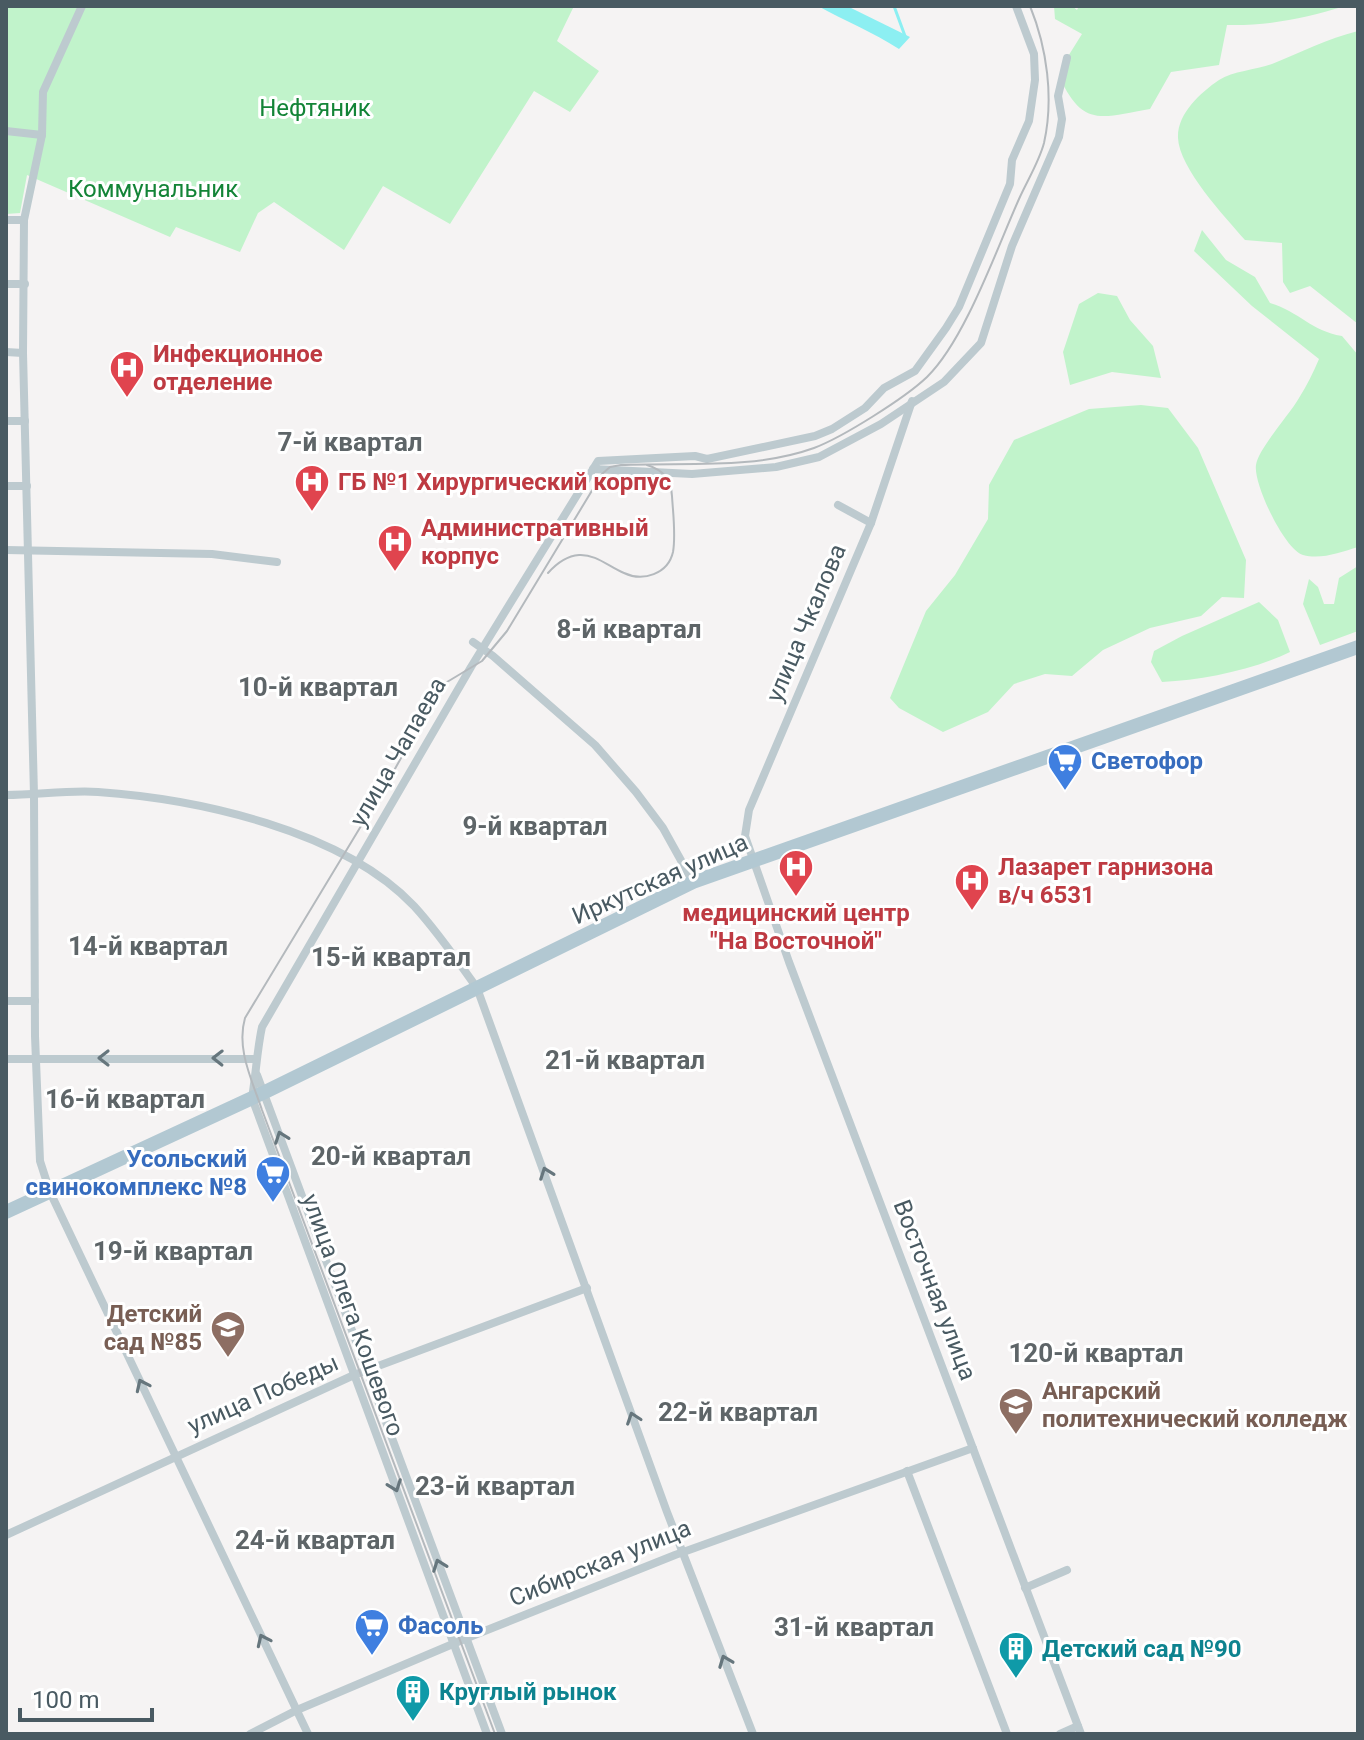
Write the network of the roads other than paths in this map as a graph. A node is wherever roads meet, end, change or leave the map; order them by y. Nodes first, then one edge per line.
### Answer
1 (82, 6) edge
2 (1016, 6) edge
3 (1067, 58) dead end
4 (6, 131) edge
5 (42, 135) junction
6 (6, 220) edge
7 (24, 220) junction
8 (6, 284) edge
9 (25, 284) junction
10 (6, 352) edge
11 (23, 353) junction
12 (912, 401) junction
13 (6, 421) edge
14 (25, 421) junction
15 (596, 465) junction
16 (6, 486) edge
17 (27, 486) junction
18 (838, 505) dead end
19 (871, 523) junction
20 (6, 550) edge
21 (29, 551) junction
22 (277, 562) dead end
23 (473, 642) dead end
24 (1358, 647) edge
25 (482, 648) junction
26 (6, 795) edge
27 (34, 795) junction
28 (754, 859) junction
29 (356, 863) junction
30 (693, 882) junction
31 (477, 988) junction
32 (6, 1001) edge
33 (35, 1001) junction
34 (35, 1058) junction
35 (6, 1059) edge
36 (255, 1059) junction
37 (256, 1074) junction
38 (258, 1095) junction
39 (50, 1192) junction
40 (6, 1212) edge
41 (587, 1288) junction
42 (366, 1371) junction
43 (354, 1375) junction
44 (973, 1448) junction
45 (176, 1455) junction
46 (907, 1471) junction
47 (6, 1535) edge
48 (682, 1552) junction
49 (1067, 1570) dead end
50 (1025, 1588) junction
51 (467, 1638) junction
52 (452, 1644) junction
53 (297, 1710) junction
54 (1080, 1730) edge
55 (250, 1734) edge
56 (308, 1734) edge
57 (487, 1734) edge
58 (502, 1734) edge
59 (753, 1734) edge
60 (1007, 1734) edge
61 (1060, 1734) edge

1 - 5 street
2 - 15 street
3 - 12 street
4 - 5 street
5 - 7 street
6 - 7 street
7 - 9 street
8 - 9 street
9 - 11 street
10 - 11 street
11 - 14 street
12 - 15 street
12 - 19 street, улица Чкалова
13 - 14 street
14 - 17 street
15 - 25 street, улица Чапаева
16 - 17 street
17 - 21 street
18 - 19 street
19 - 28 street, улица Чкалова
20 - 21 street
21 - 22 street
21 - 27 street
23 - 25 street
24 - 28 main road, Иркутская улица
25 - 29 street, улица Чапаева
25 - 30 street
26 - 27 street
27 - 29 street
27 - 33 street
28 - 30 main road, Иркутская улица
28 - 44 street, Восточная улица
29 - 31 street
29 - 36 street, улица Чапаева
30 - 31 main road, Иркутская улица
31 - 38 main road, Иркутская улица
41 -> 31 street
32 - 33 street
33 - 34 street
34 - 35 street
36 -> 34 street
34 - 39 street
36 - 37 street, улица Чапаева
37 - 38 street, улица Олега Кошевого
37 - 38 street, улица Олега Кошевого
38 - 39 main road, Иркутская улица
42 -> 38 street, улица Олега Кошевого
38 - 43 street, улица Олега Кошевого
39 - 40 main road, Иркутская улица
45 -> 39 street
41 - 42 street, улица Победы
48 -> 41 street
42 - 43 street, улица Победы
51 -> 42 street, улица Олега Кошевого
43 - 45 street, улица Победы
43 -> 52 street, улица Олега Кошевого
44 - 46 street, Сибирская улица
44 - 50 street, Восточная улица
45 - 47 street, улица Победы
53 -> 45 street
46 - 48 street, Сибирская улица
46 - 60 street
48 - 51 street, Сибирская улица
59 -> 48 street
49 - 50 street
50 - 54 street, Восточная улица
51 - 52 street, Сибирская улица
51 - 58 street, улица Олега Кошевого
52 - 53 street, Сибирская улица
52 - 57 street, улица Олега Кошевого
53 - 55 street, Сибирская улица
53 - 56 street
54 - 61 street

